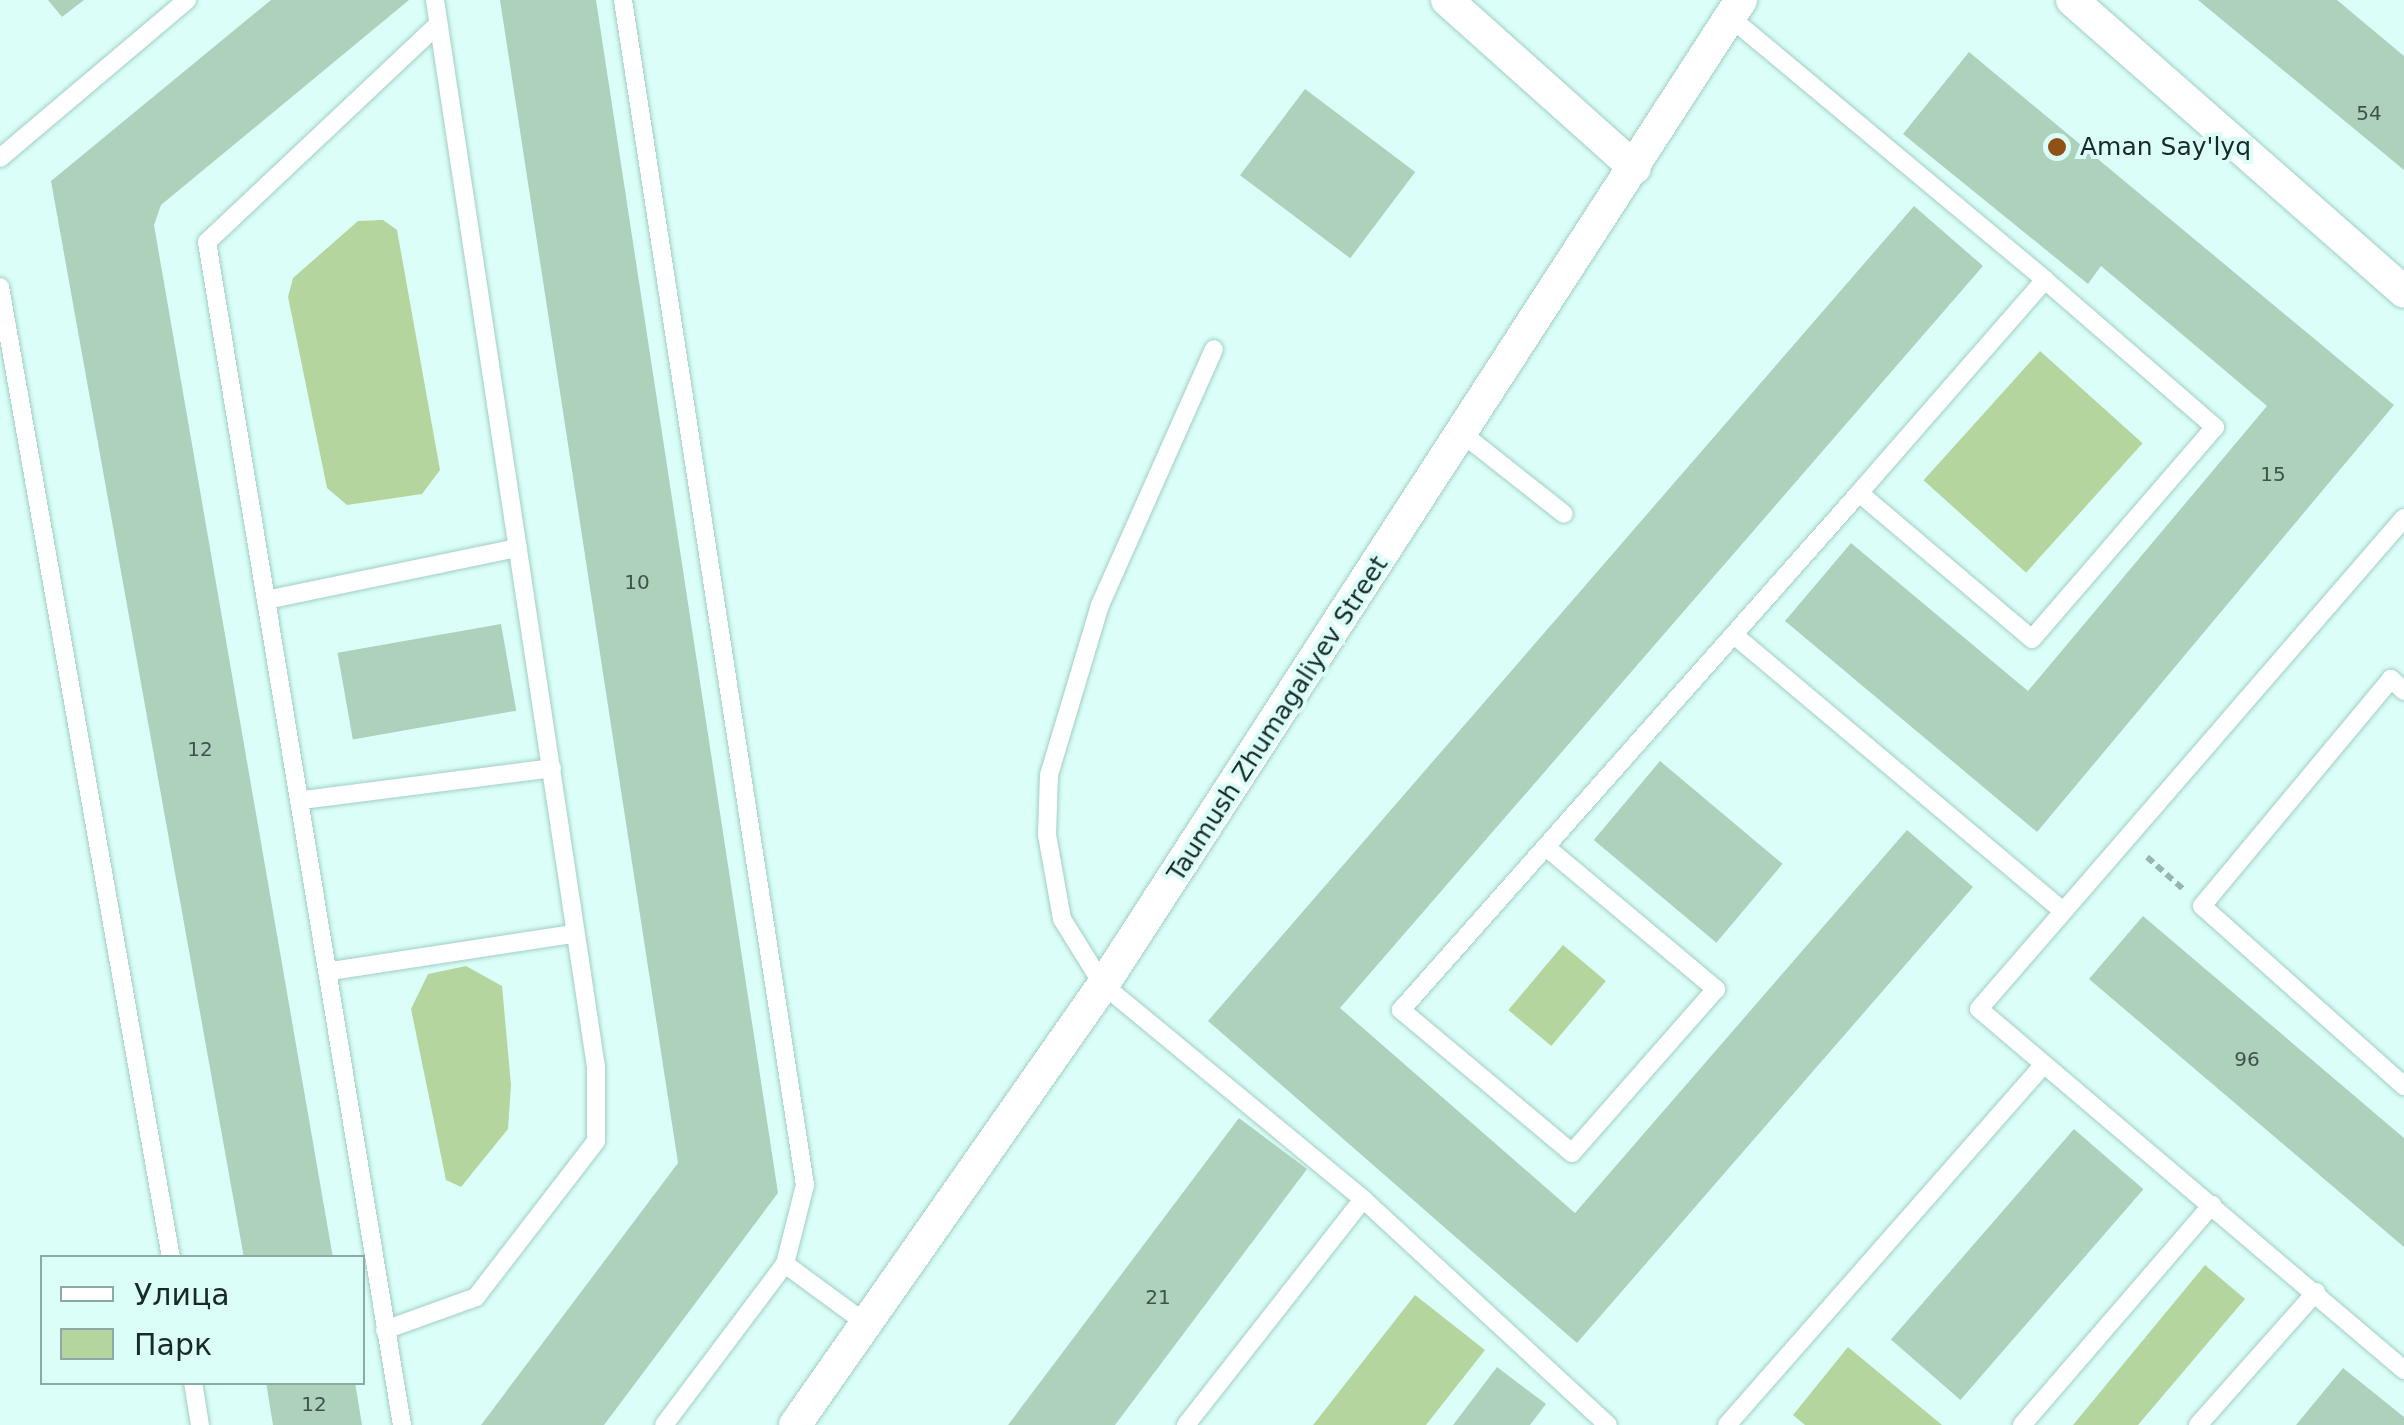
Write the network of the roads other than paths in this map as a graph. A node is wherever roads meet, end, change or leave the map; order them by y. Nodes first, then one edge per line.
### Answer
1 (187, 0) edge
2 (435, 0) edge
3 (623, 0) edge
4 (2072, 0) edge
5 (1464, 5) edge
6 (1736, 9) edge
7 (438, 24) junction
8 (0, 158) edge
9 (1635, 168) junction
10 (2399, 277) edge
11 (2045, 280) junction
12 (0, 287) edge
13 (1214, 349) dead end
14 (1464, 435) junction
15 (1859, 494) junction
16 (1564, 514) dead end
17 (2404, 518) edge
18 (518, 548) junction
19 (266, 600) junction
20 (1734, 635) junction
21 (2404, 691) edge
22 (552, 768) junction
23 (303, 800) junction
24 (1546, 847) junction
25 (2062, 910) junction
26 (574, 934) junction
27 (331, 971) junction
28 (1103, 985) junction
29 (2043, 1065) junction
30 (2404, 1086) edge
31 (1363, 1199) junction
32 (2212, 1205) junction
33 (169, 1255) edge
34 (785, 1264) junction
35 (2316, 1292) junction
36 (864, 1322) junction
37 (385, 1330) junction
38 (2404, 1370) edge
39 (193, 1385) edge
40 (797, 1424) edge
41 (200, 1425) edge
42 (402, 1425) edge
43 (664, 1425) edge
44 (1186, 1425) edge
45 (1608, 1425) edge
46 (1726, 1425) edge
47 (2022, 1425) edge
48 (2198, 1425) edge

1 - 8 lane
2 - 7 lane
3 - 34 lane
4 - 10 street
5 - 9 street
6 - 9 street, Taumush Zhumagaliyev Street
6 - 11 lane
7 - 18 lane
7 - 19 lane
9 - 14 street, Taumush Zhumagaliyev Street
11 - 15 lane
11 - 15 lane
12 - 33 lane
13 - 28 lane
14 - 16 lane
14 - 28 street, Taumush Zhumagaliyev Street
15 - 20 lane
17 - 25 lane
18 - 19 lane
18 - 22 lane
19 - 23 lane
20 - 24 lane
20 - 25 lane
21 - 30 lane
22 - 23 lane
22 - 26 lane
23 - 27 lane
24 - 24 lane
25 - 29 lane
26 - 27 lane
26 - 37 lane
27 - 37 lane
28 - 31 lane
28 - 36 street, Taumush Zhumagaliyev Street
29 - 32 lane
29 - 46 lane
31 - 44 lane
31 - 45 lane
32 - 35 lane
32 - 47 lane
34 - 36 lane
34 - 43 lane
35 - 38 lane
35 - 48 lane
36 - 40 street, Taumush Zhumagaliyev Street
37 - 42 lane
39 - 41 lane

